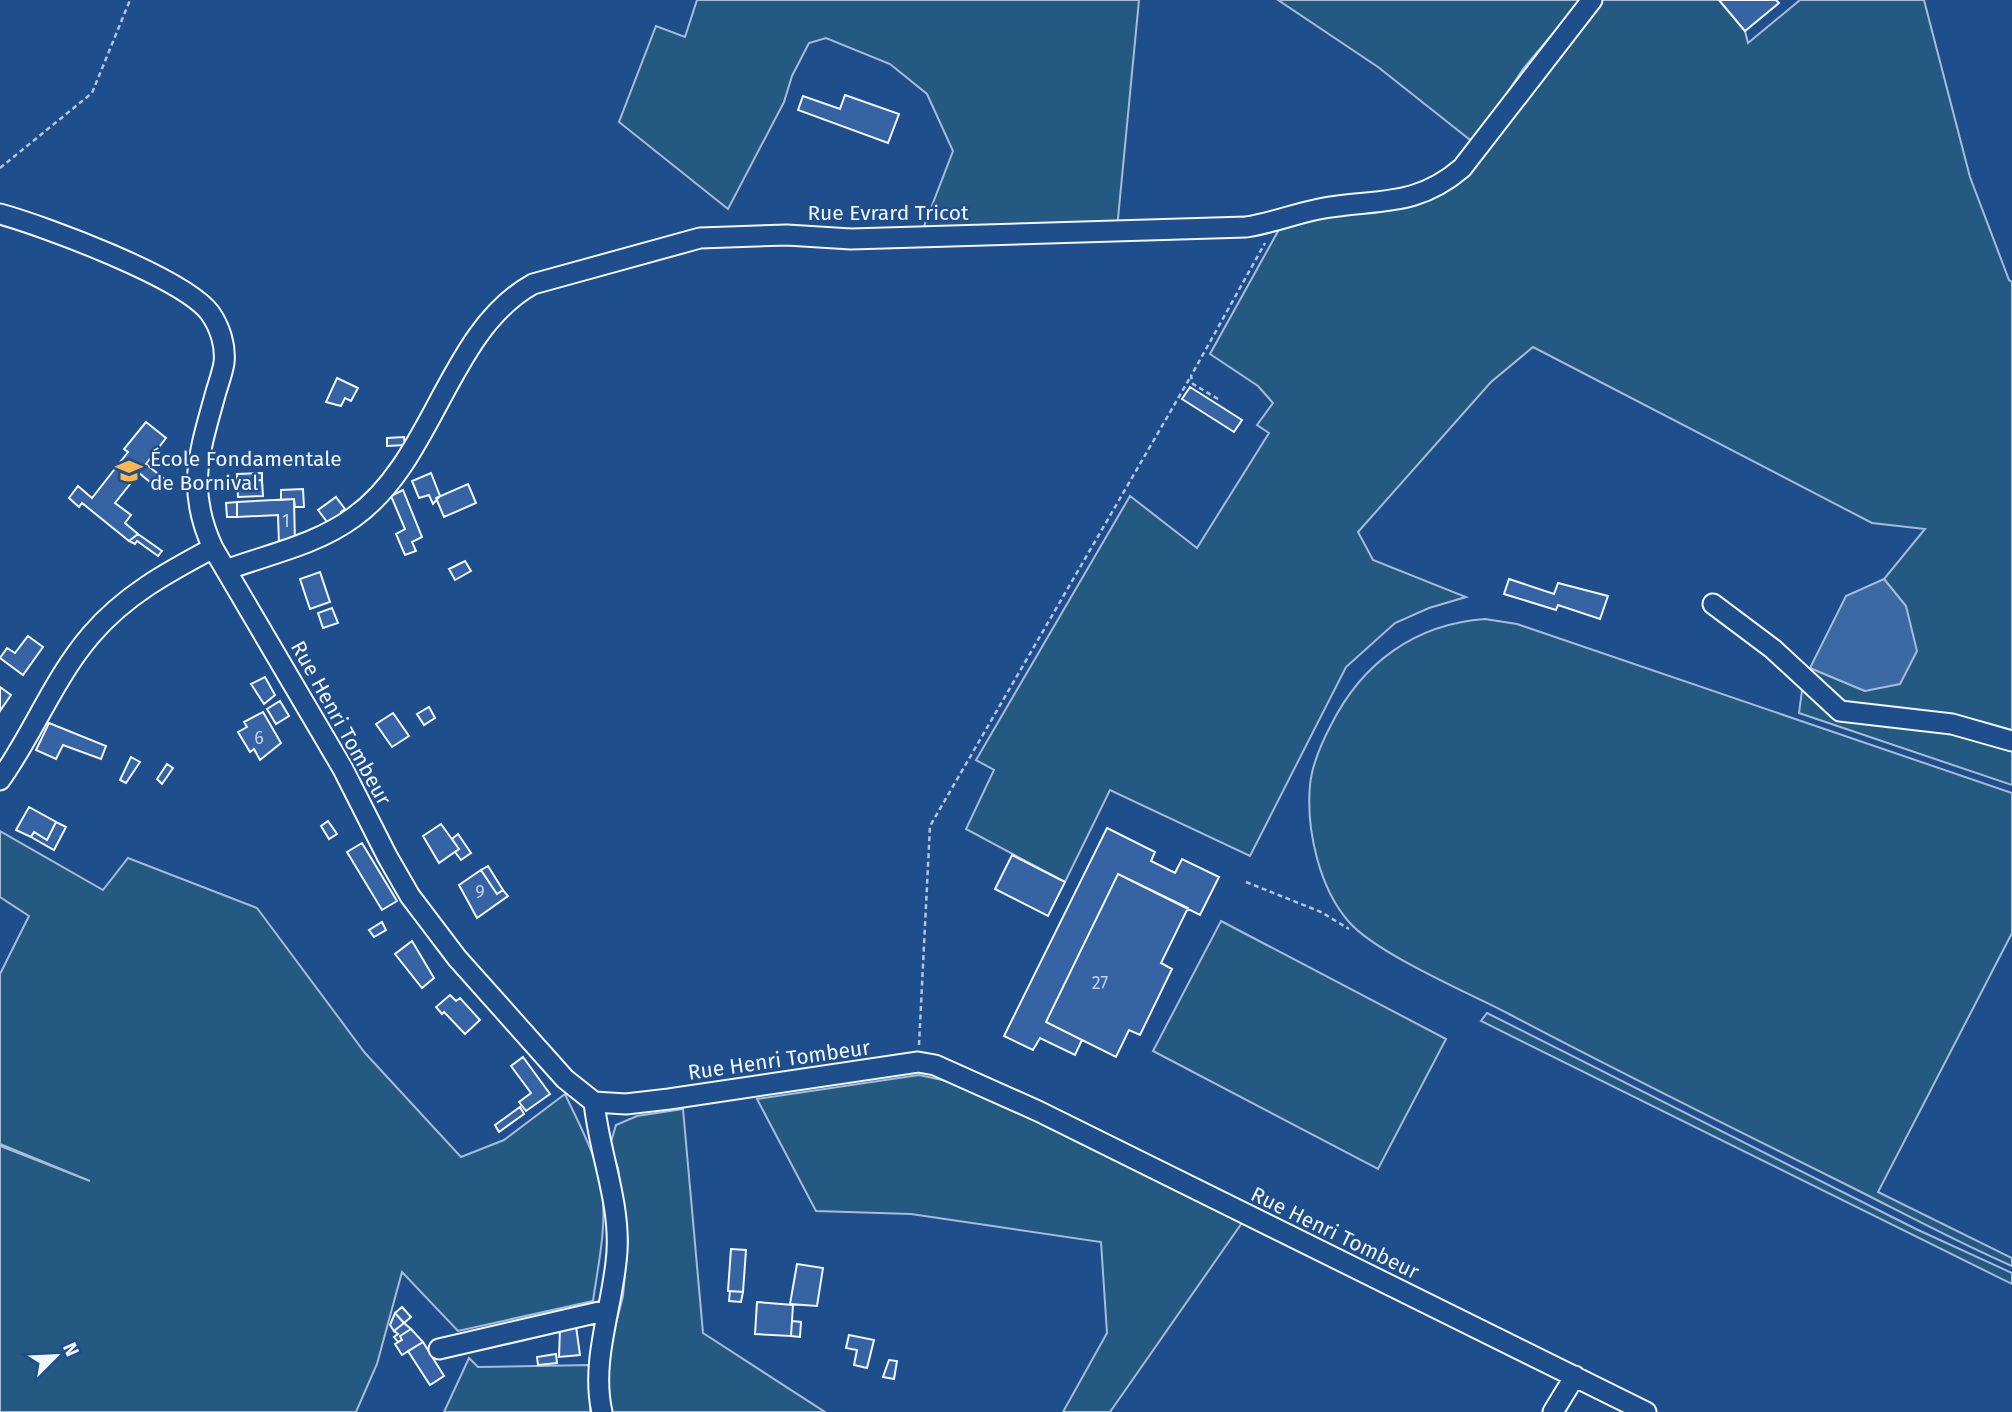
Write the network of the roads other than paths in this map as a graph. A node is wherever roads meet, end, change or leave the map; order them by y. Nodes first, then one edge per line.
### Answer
1 (1592, 0) edge
2 (0, 214) edge
3 (213, 548) junction
4 (226, 570) junction
5 (1713, 604) dead end
6 (2012, 741) edge
7 (0, 780) edge
8 (594, 1102) junction
9 (608, 1310) junction
10 (439, 1349) dead end
11 (1575, 1376) junction
12 (602, 1412) edge
13 (1553, 1412) edge
14 (1646, 1412) edge

1 - 4 street, Rue Evrard Tricot
2 - 3 street, Rue Henri Tombeur
3 - 4 street, Rue Henri Tombeur
3 - 7 street
4 - 8 street, Rue Henri Tombeur
5 - 6 street
8 - 9 street
8 - 11 street, Rue Henri Tombeur
9 - 10 street
9 - 12 street
11 - 13 street
11 - 14 street, Rue Henri Tombeur

